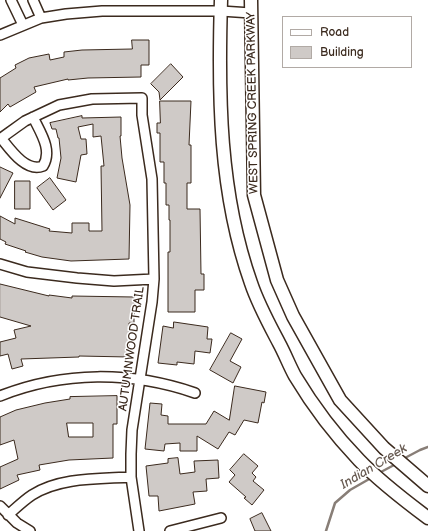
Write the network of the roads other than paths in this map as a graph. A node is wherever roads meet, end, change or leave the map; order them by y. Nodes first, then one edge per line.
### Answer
1 (10, 0) edge
2 (33, 0) edge
3 (251, 0) edge
4 (221, 6) edge
5 (251, 13) junction
6 (41, 18) junction
7 (23, 26) junction
8 (0, 35) edge
9 (33, 117) junction
10 (0, 138) edge
11 (0, 264) edge
12 (154, 279) junction
13 (140, 380) junction
14 (195, 393) dead end
15 (0, 396) edge
16 (131, 477) junction
17 (424, 483) edge
18 (0, 506) edge
19 (8, 515) junction
20 (220, 518) dead end
21 (428, 518) edge
22 (30, 531) edge
23 (139, 531) edge
24 (170, 531) edge

1 - 7 street
2 - 6 street
3 - 5 main road, WEST SPRING CREEK PARKWAY
4 - 5 street
4 - 6 street
4 - 21 main road, WEST SPRING CREEK PARKWAY
5 - 17 main road, WEST SPRING CREEK PARKWAY
6 - 7 street
7 - 8 street
9 - 10 street
9 - 10 street
9 - 12 street, AUTUMNWOOD TRAIL
11 - 12 street
12 - 13 street, AUTUMNWOOD TRAIL
13 - 14 street
13 - 15 street
13 - 16 street, AUTUMNWOOD TRAIL
16 - 19 street
16 - 23 street, AUTUMNWOOD TRAIL
18 - 19 street
19 - 22 street
20 - 24 street

